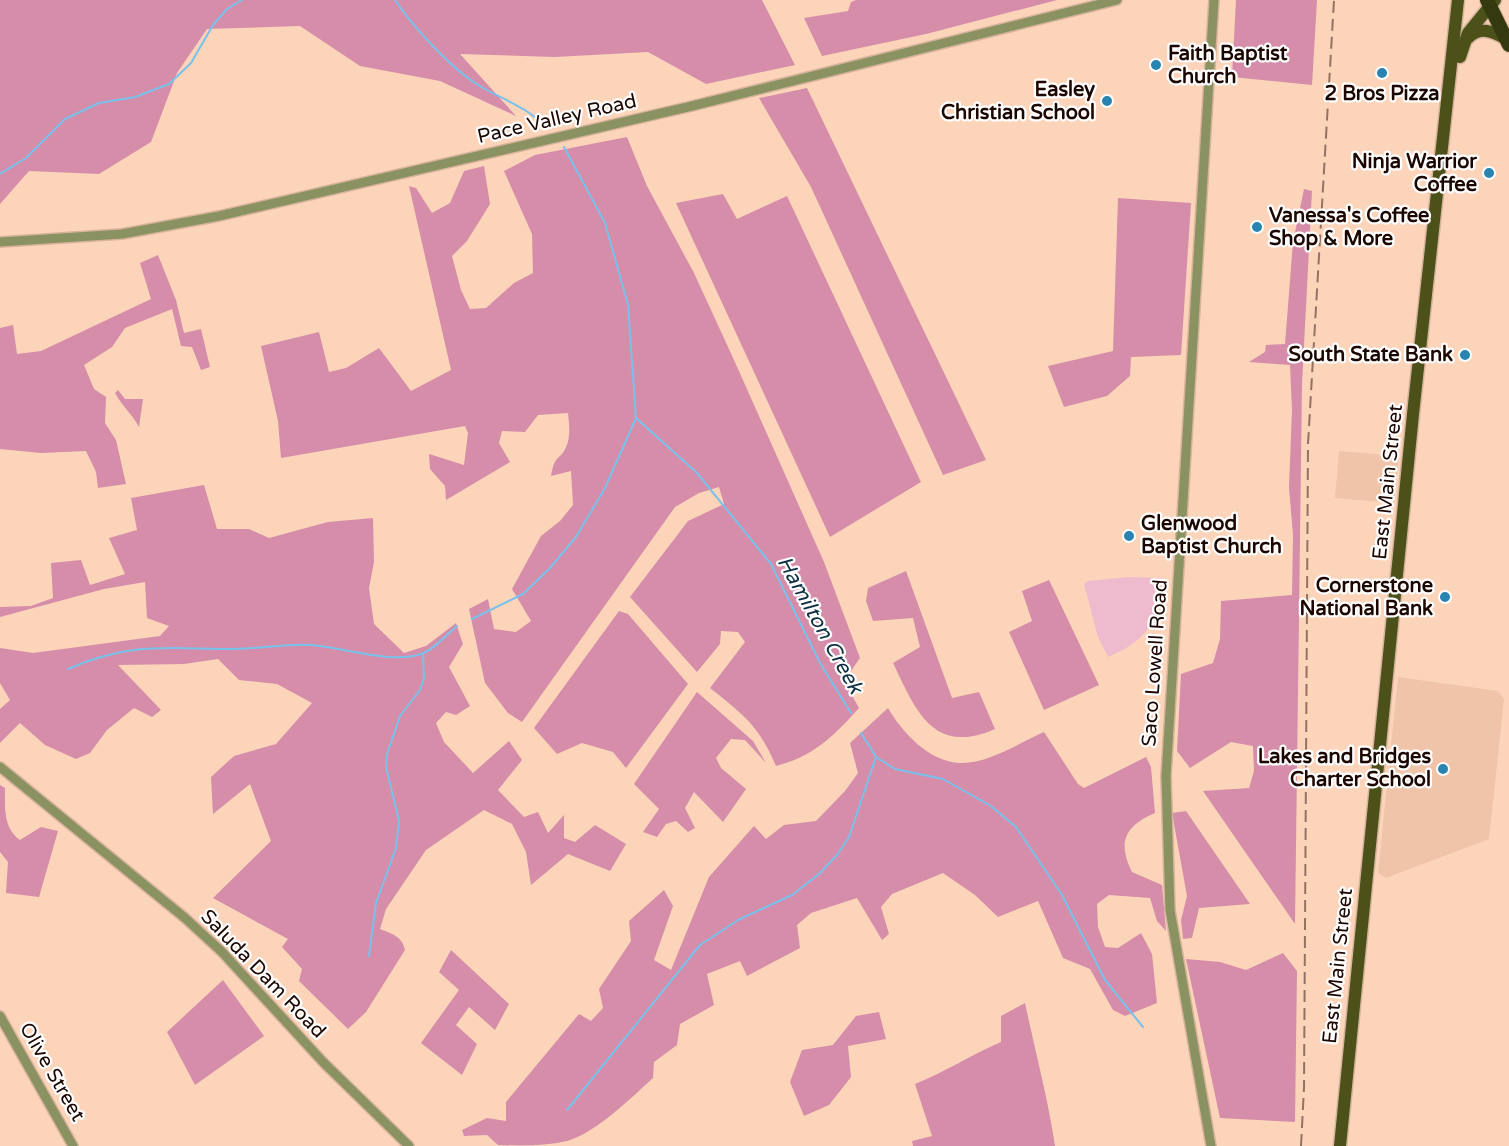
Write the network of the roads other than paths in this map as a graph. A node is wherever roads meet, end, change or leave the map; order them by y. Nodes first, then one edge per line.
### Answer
1 (1117, 0) edge
2 (1214, 0) edge
3 (1458, 0) edge
4 (1490, 2) edge
5 (1507, 42) edge
6 (1463, 43) junction
7 (1449, 110) junction
8 (0, 242) edge
9 (0, 767) edge
10 (0, 1016) edge
11 (73, 1146) edge
12 (409, 1146) edge
13 (1211, 1146) edge
14 (1340, 1146) edge

1 - 8 street, Pace Valley Road
2 - 13 street, Saco Lowell Road
3 - 7 main road, East Main Street
4 - 5 highway
4 - 6 main road, East Main Street
5 - 6 main road
6 - 7 main road, East Main Street
7 - 14 main road, East Main Street
9 - 12 street, Saluda Dam Road
10 - 11 street, Olive Street

